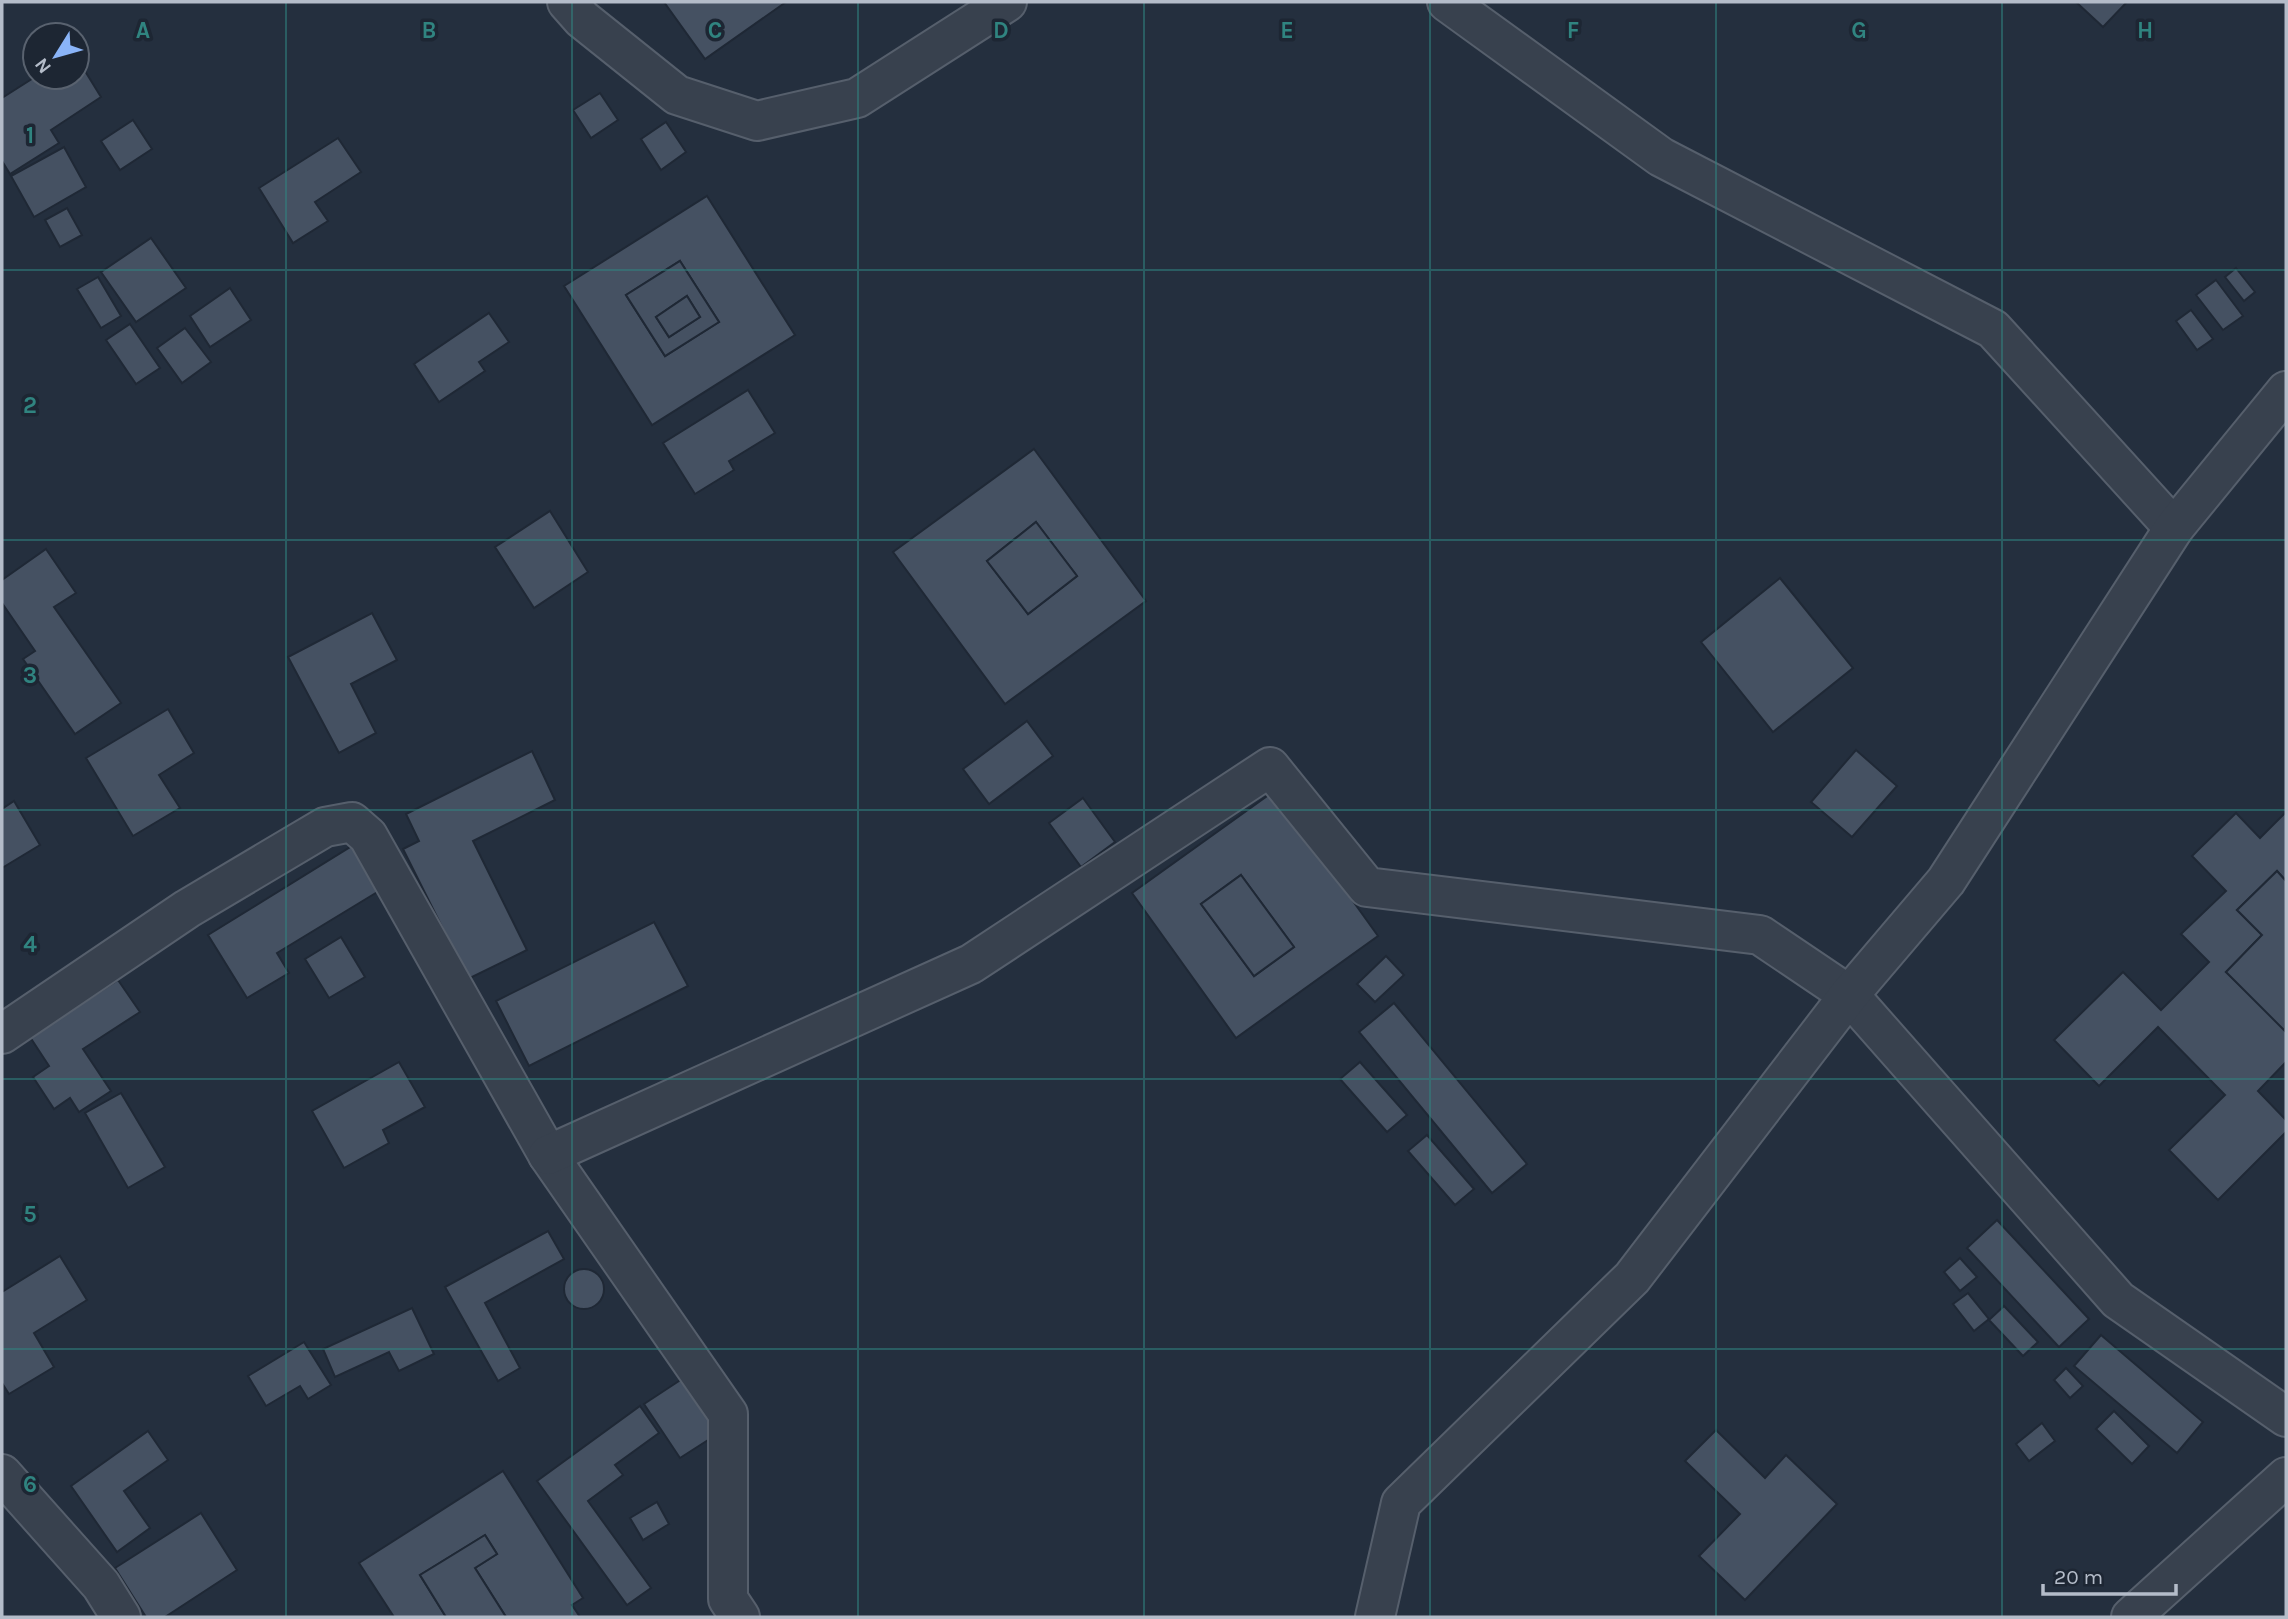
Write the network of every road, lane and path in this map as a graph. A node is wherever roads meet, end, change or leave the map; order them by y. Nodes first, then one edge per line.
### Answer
1 (567, 2) edge
2 (1007, 2) edge
3 (1447, 2) edge
4 (2286, 391) edge
5 (2174, 528) junction
6 (1849, 995) junction
7 (2, 1034) edge
8 (548, 1155) junction
9 (2286, 1418) edge
10 (2, 1474) edge
11 (2286, 1477) edge
12 (121, 1617) edge
13 (740, 1617) edge
14 (1375, 1617) edge
15 (2131, 1617) edge

1 - 2 street
3 - 5 street
4 - 5 street
5 - 6 street
6 - 8 street
6 - 9 street
6 - 14 street
7 - 8 street
8 - 13 street
10 - 12 street
11 - 15 street

